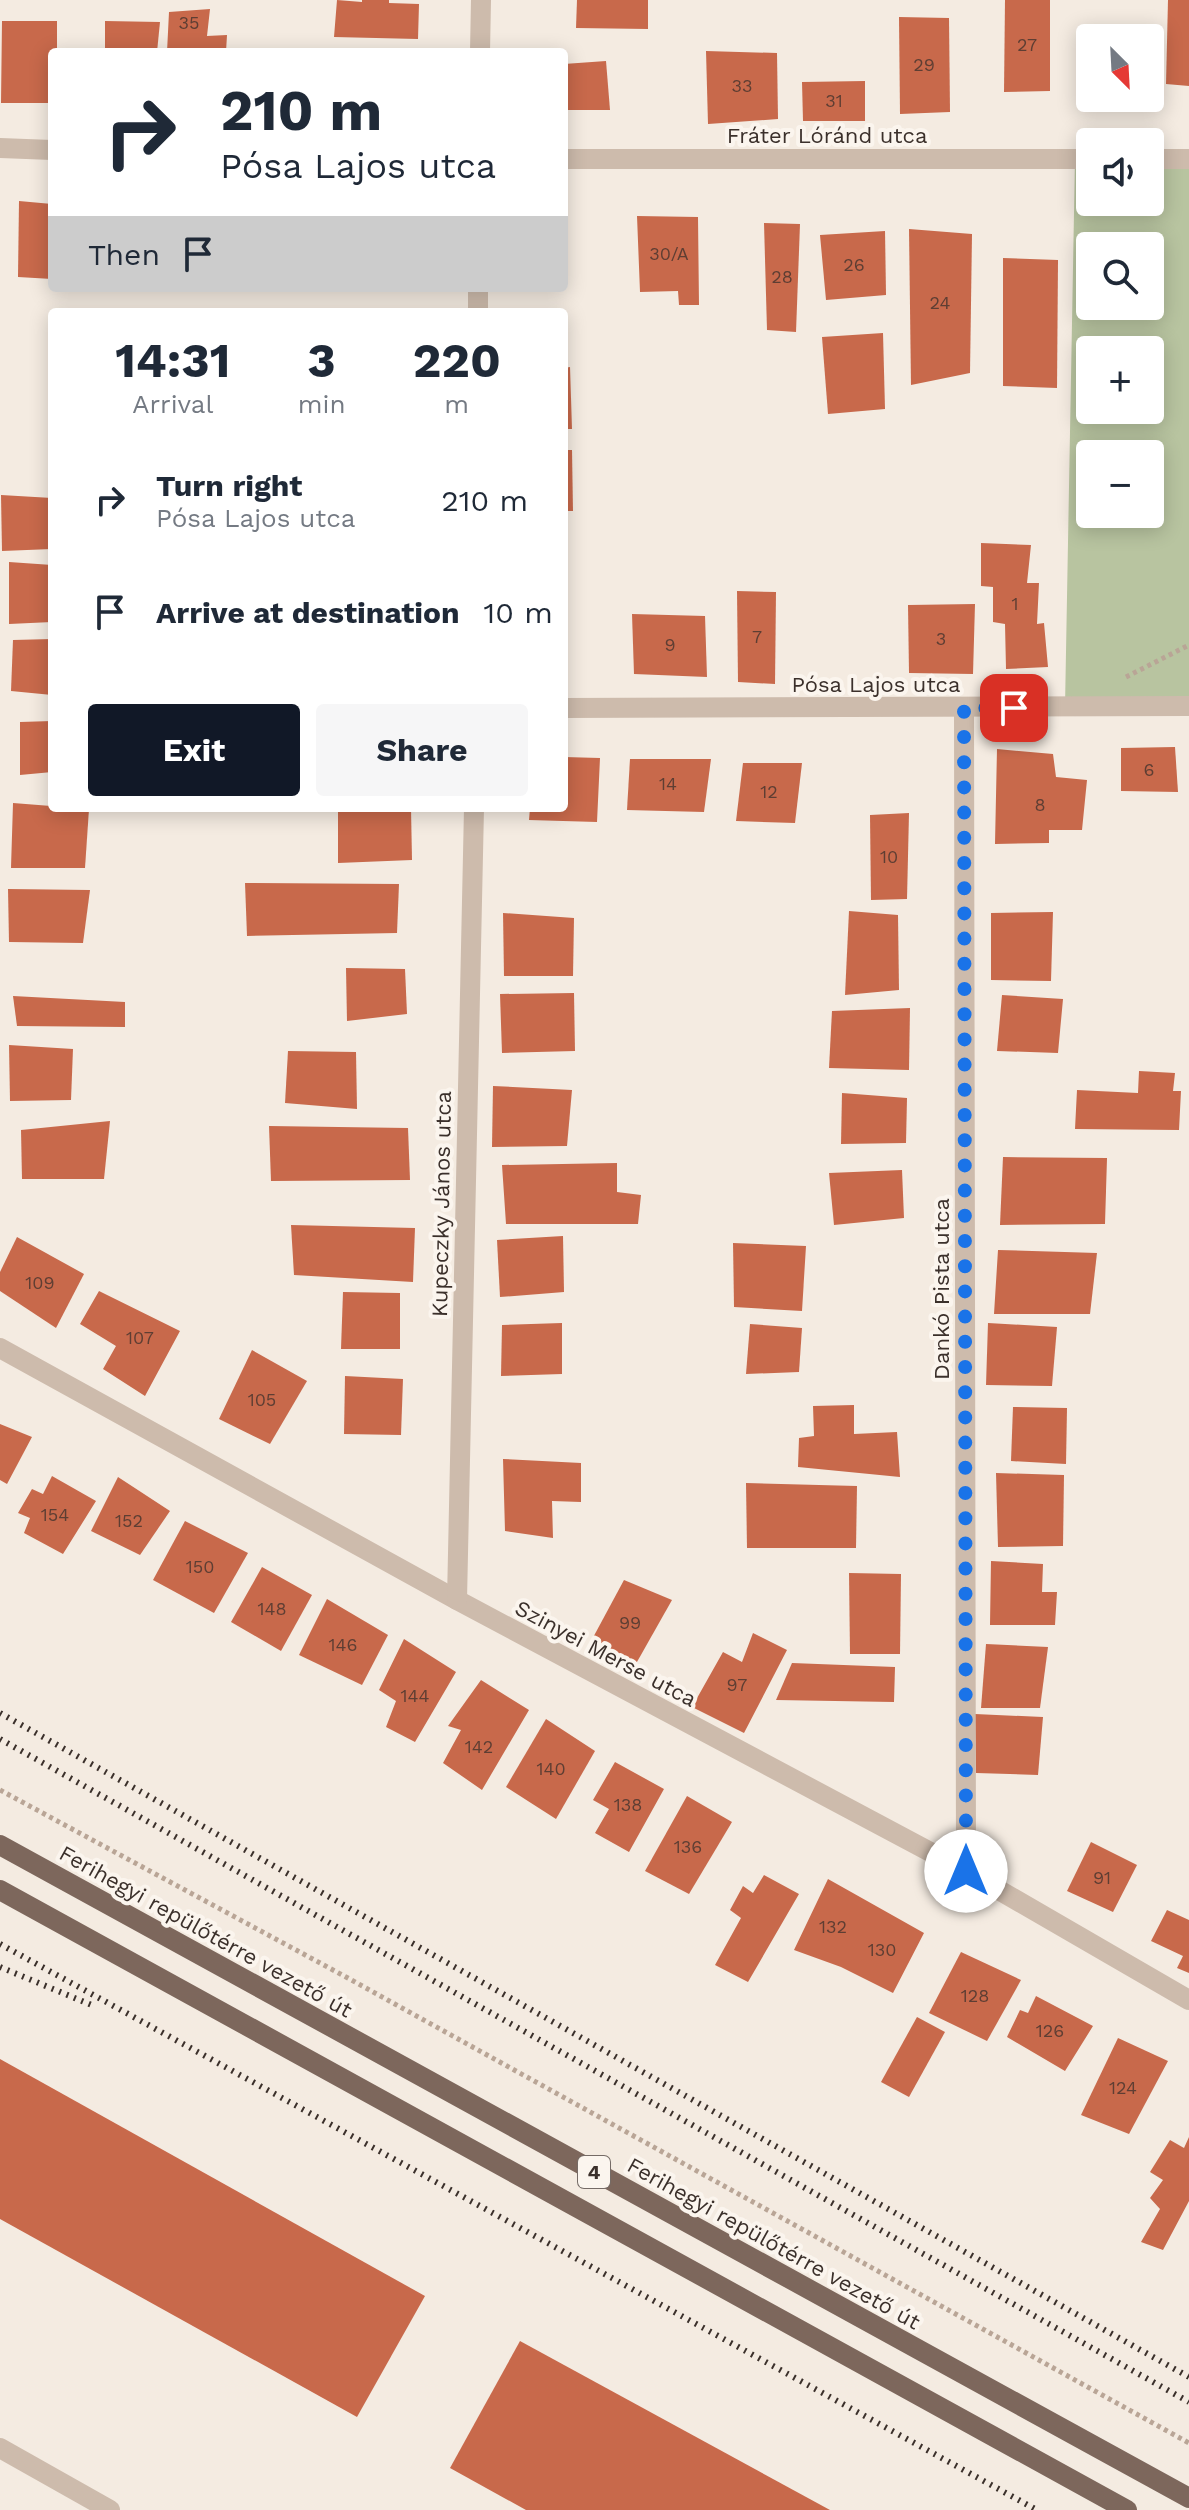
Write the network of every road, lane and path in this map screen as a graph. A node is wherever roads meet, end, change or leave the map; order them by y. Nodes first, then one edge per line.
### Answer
1 (481, 0) edge
2 (480, 48) edge
3 (0, 148) edge
4 (48, 150) edge
5 (568, 159) edge
6 (1076, 159) edge
7 (1164, 159) edge
8 (1189, 159) edge
9 (1189, 706) edge
10 (568, 708) edge
11 (964, 708) junction
12 (474, 812) edge
13 (0, 1348) edge
14 (457, 1600) junction
15 (0, 1790) edge
16 (0, 1845) edge
17 (966, 1871) junction
18 (0, 1890) edge
19 (1189, 2000) edge
20 (1189, 2443) edge
21 (0, 2448) edge
22 (1189, 2498) edge
23 (110, 2510) edge
24 (1127, 2510) edge

1 - 2 street
3 - 4 street
5 - 6 street, Fráter Lóránd utca
7 - 8 street
9 - 11 street, Pósa Lajos utca
10 - 11 street, Pósa Lajos utca
11 - 17 street, Dankó Pista utca
12 - 14 street, Kupeczky János utca
13 - 14 street, Szinyei Merse utca
14 - 17 street, Szinyei Merse utca
15 - 20 path
16 - 22 main road, Ferihegyi repülőtérre vezető út / 4
17 - 19 street, Szinyei Merse utca
18 - 24 main road, 4
21 - 23 street

